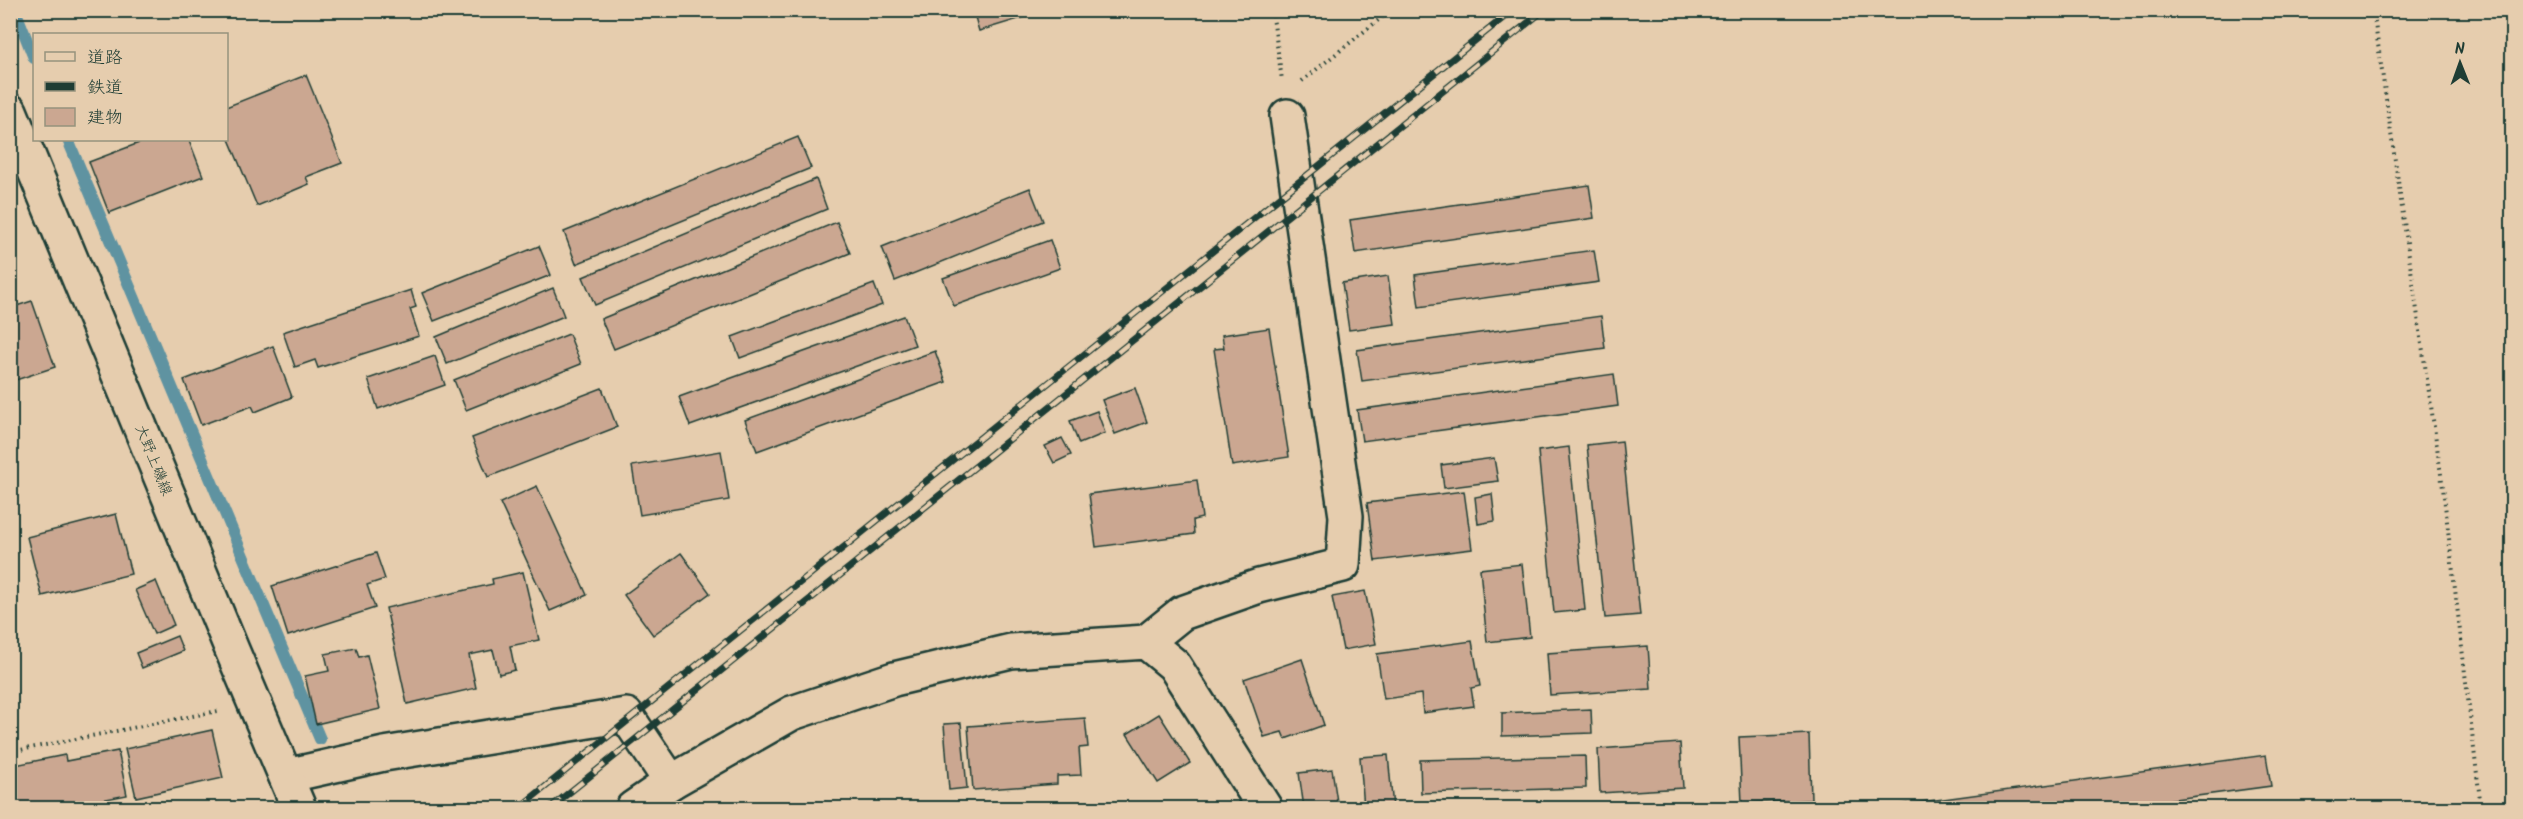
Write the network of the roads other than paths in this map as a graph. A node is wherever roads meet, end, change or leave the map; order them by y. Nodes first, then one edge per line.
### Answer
1 (1286, 106) road end
2 (10, 111) edge
3 (1146, 642) junction
4 (286, 776) junction
5 (671, 782) junction
6 (299, 808) edge
7 (633, 808) edge
8 (1265, 808) edge

1 - 3 street
2 - 4 street, 大野上磯線
3 - 5 street
3 - 8 street
4 - 5 street
4 - 6 street, 大野上磯線
5 - 7 street

